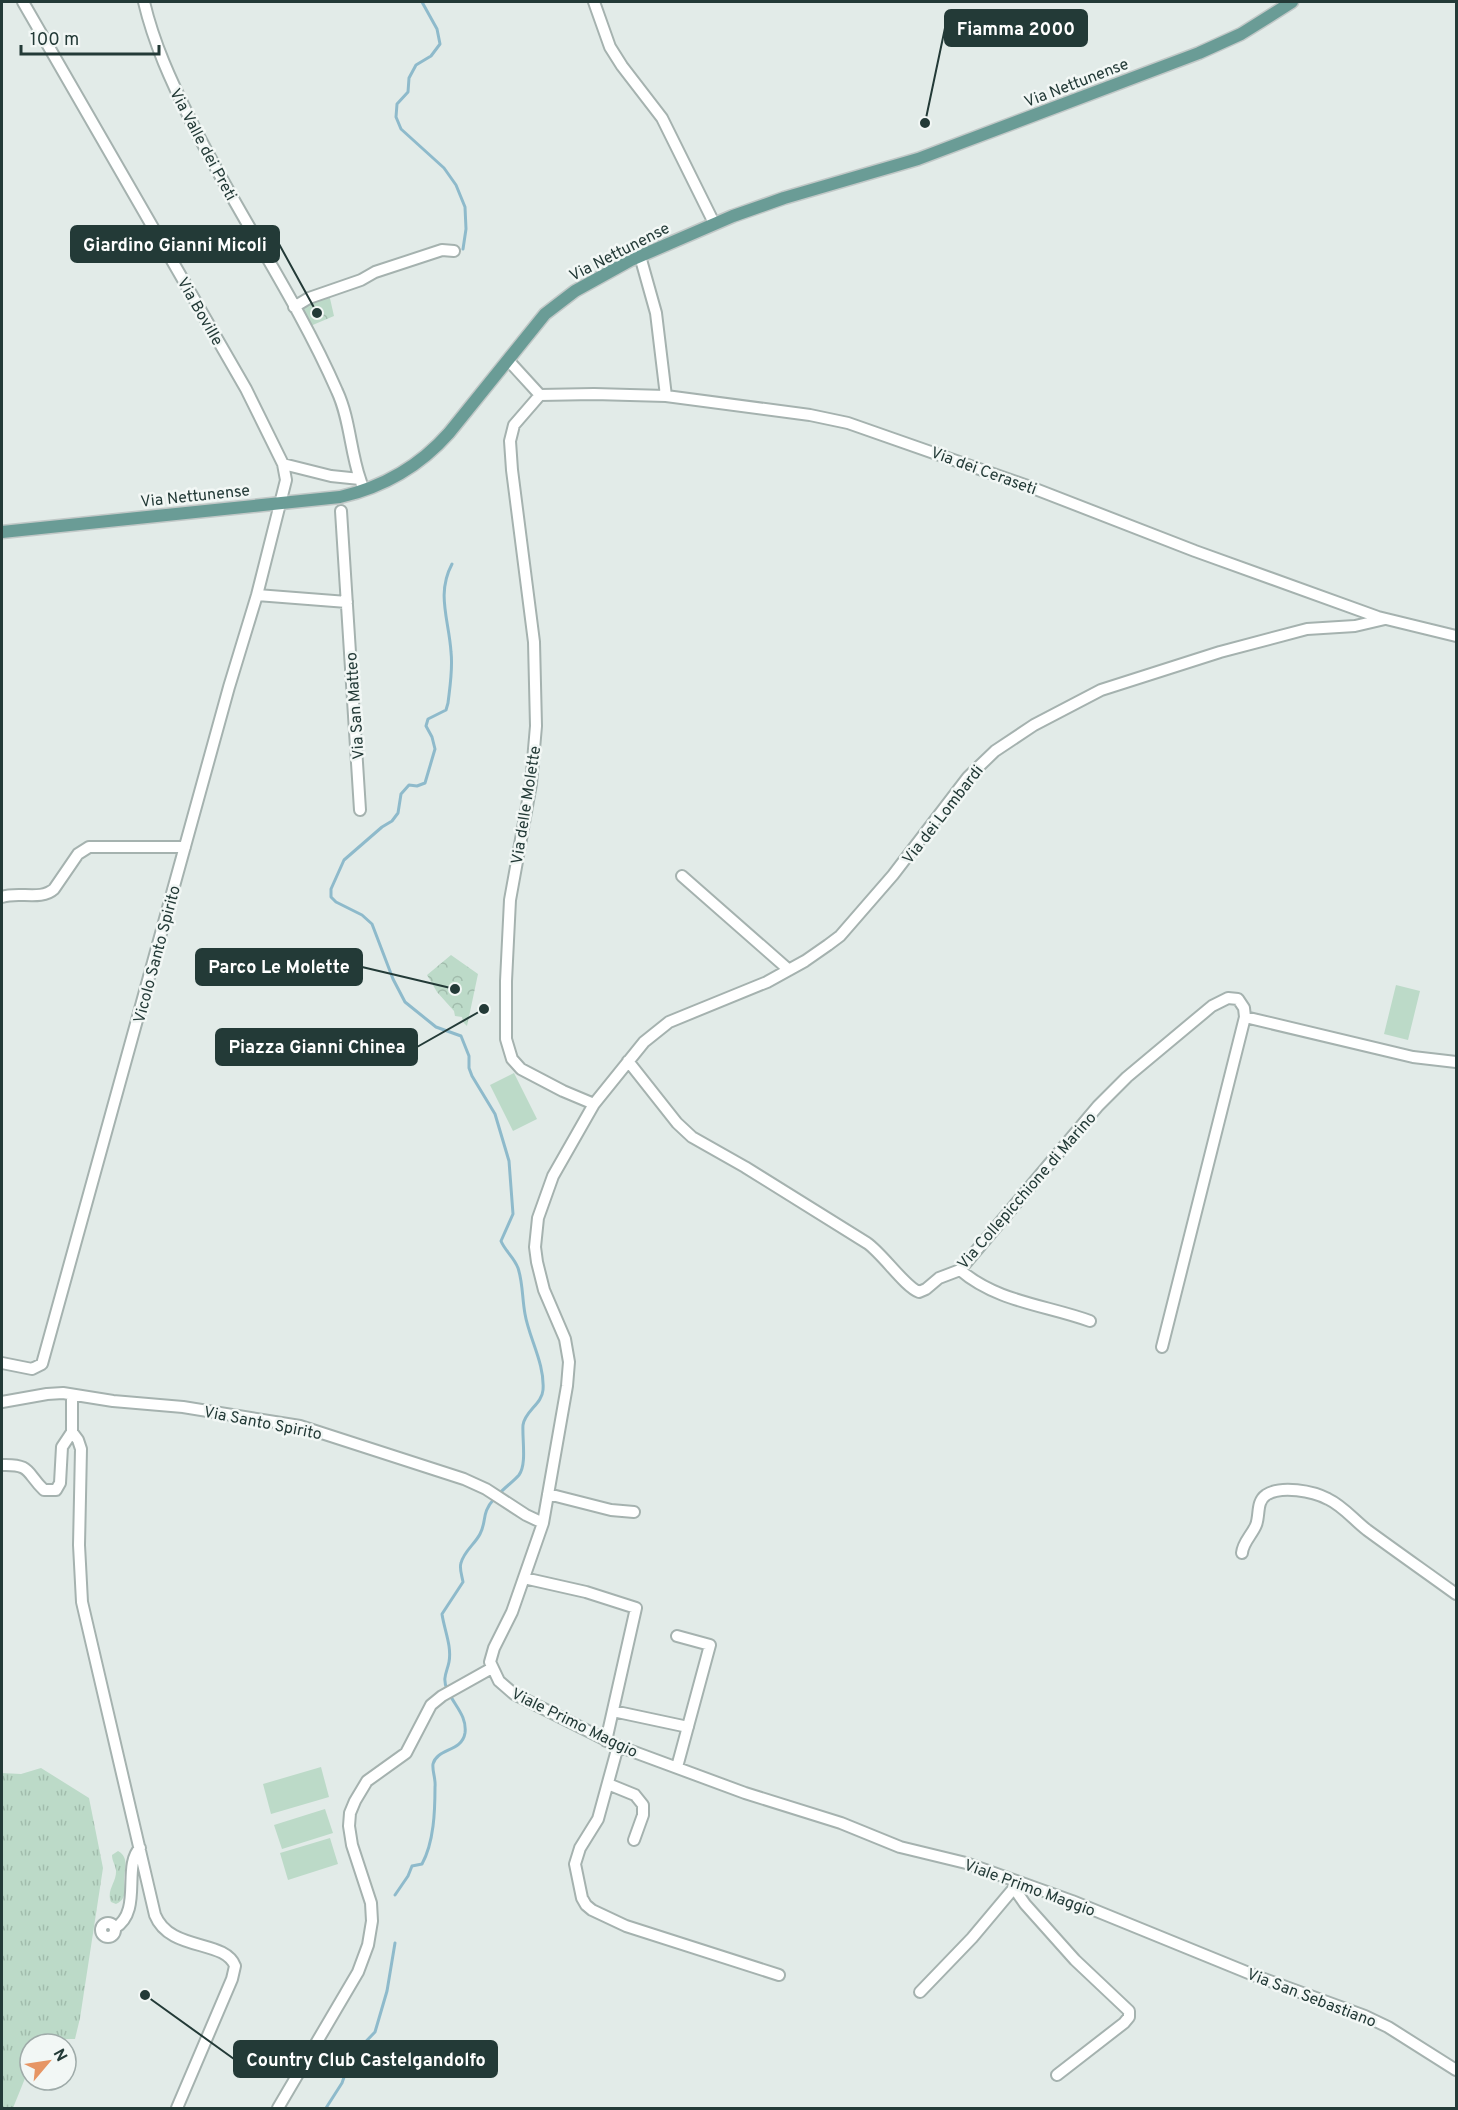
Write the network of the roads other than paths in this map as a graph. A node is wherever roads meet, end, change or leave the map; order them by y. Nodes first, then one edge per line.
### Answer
1 (23, 2) edge
2 (144, 2) edge
3 (594, 2) edge
4 (1292, 2) edge
5 (714, 223) junction
6 (454, 252) dead end
7 (640, 256) junction
8 (294, 307) junction
9 (508, 360) junction
10 (540, 395) junction
11 (666, 396) junction
12 (283, 464) junction
13 (362, 484) junction
14 (280, 503) junction
15 (341, 511) dead end
16 (2, 532) edge
17 (257, 595) junction
18 (347, 602) junction
19 (1385, 620) junction
20 (1456, 636) edge
21 (360, 810) dead end
22 (185, 847) junction
23 (682, 876) dead end
24 (2, 897) edge
25 (789, 970) junction
26 (1245, 1017) junction
27 (628, 1061) junction
28 (1456, 1062) edge
29 (594, 1104) junction
30 (960, 1269) junction
31 (1090, 1322) dead end
32 (1162, 1347) dead end
33 (2, 1363) edge
34 (72, 1395) junction
35 (2, 1402) edge
36 (72, 1432) junction
37 (2, 1465) edge
38 (548, 1494) junction
39 (634, 1512) dead end
40 (543, 1523) junction
41 (1242, 1553) dead end
42 (524, 1578) junction
43 (1456, 1594) edge
44 (677, 1636) dead end
45 (492, 1668) junction
46 (613, 1711) junction
47 (688, 1726) junction
48 (606, 1741) junction
49 (618, 1746) junction
50 (677, 1767) junction
51 (608, 1784) junction
52 (634, 1840) dead end
53 (140, 1848) junction
54 (1016, 1885) junction
55 (115, 1928) dead end
56 (1160, 1937) joint
57 (779, 1975) dead end
58 (920, 1992) dead end
59 (1456, 2070) edge
60 (1057, 2074) dead end
61 (177, 2109) edge
62 (278, 2109) edge

1 - 12 street, Via Boville
2 - 8 street, Via Valle dei Preti
3 - 5 street
4 - 5 main road, Via Nettunense
5 - 7 main road, Via Nettunense
6 - 8 street
7 - 9 main road, Via Nettunense
7 - 11 street
8 - 13 street, Via Valle dei Preti
9 - 10 street
9 - 13 main road, Via Nettunense
10 - 11 street, Via dei Ceraseti
10 - 29 street, Via delle Molette
11 - 19 street, Via dei Ceraseti
12 - 13 street
12 - 14 street, Via Boville
13 - 14 main road, Via Nettunense
14 - 16 main road, Via Nettunense
14 - 17 street, Vicolo Santo Spirito
15 - 18 street, Via San Matteo
17 - 18 street
17 - 22 street, Vicolo Santo Spirito
18 - 21 street, Via San Matteo
19 - 20 street, Via dei Ceraseti
19 - 25 street, Via dei Lombardi
22 - 24 street
22 - 33 street, Vicolo Santo Spirito
23 - 25 street
25 - 27 street, Via dei Lombardi
26 - 28 street
26 - 30 street, Via Collepicchione di Marino
26 - 32 street
27 - 29 street, Via dei Lombardi
27 - 30 street, Via Collepicchione di Marino
29 - 38 street
30 - 31 street
34 - 35 street, Via Santo Spirito
34 - 36 street
34 - 40 street, Via Santo Spirito
36 - 37 street
36 - 53 street
38 - 39 street
38 - 40 street
40 - 42 street
41 - 43 street
42 - 45 street
42 - 46 street
44 - 47 street
45 - 48 street, Viale Primo Maggio
45 - 62 street
46 - 47 street
46 - 48 street
47 - 50 street
48 - 49 street, Viale Primo Maggio
49 - 50 street, Viale Primo Maggio
49 - 51 street
50 - 54 street, Viale Primo Maggio
51 - 52 street
51 - 57 street
53 - 55 street
53 - 61 street
54 - 56 street, Viale Primo Maggio
54 - 58 street
54 - 60 street
56 - 59 street, Via San Sebastiano

